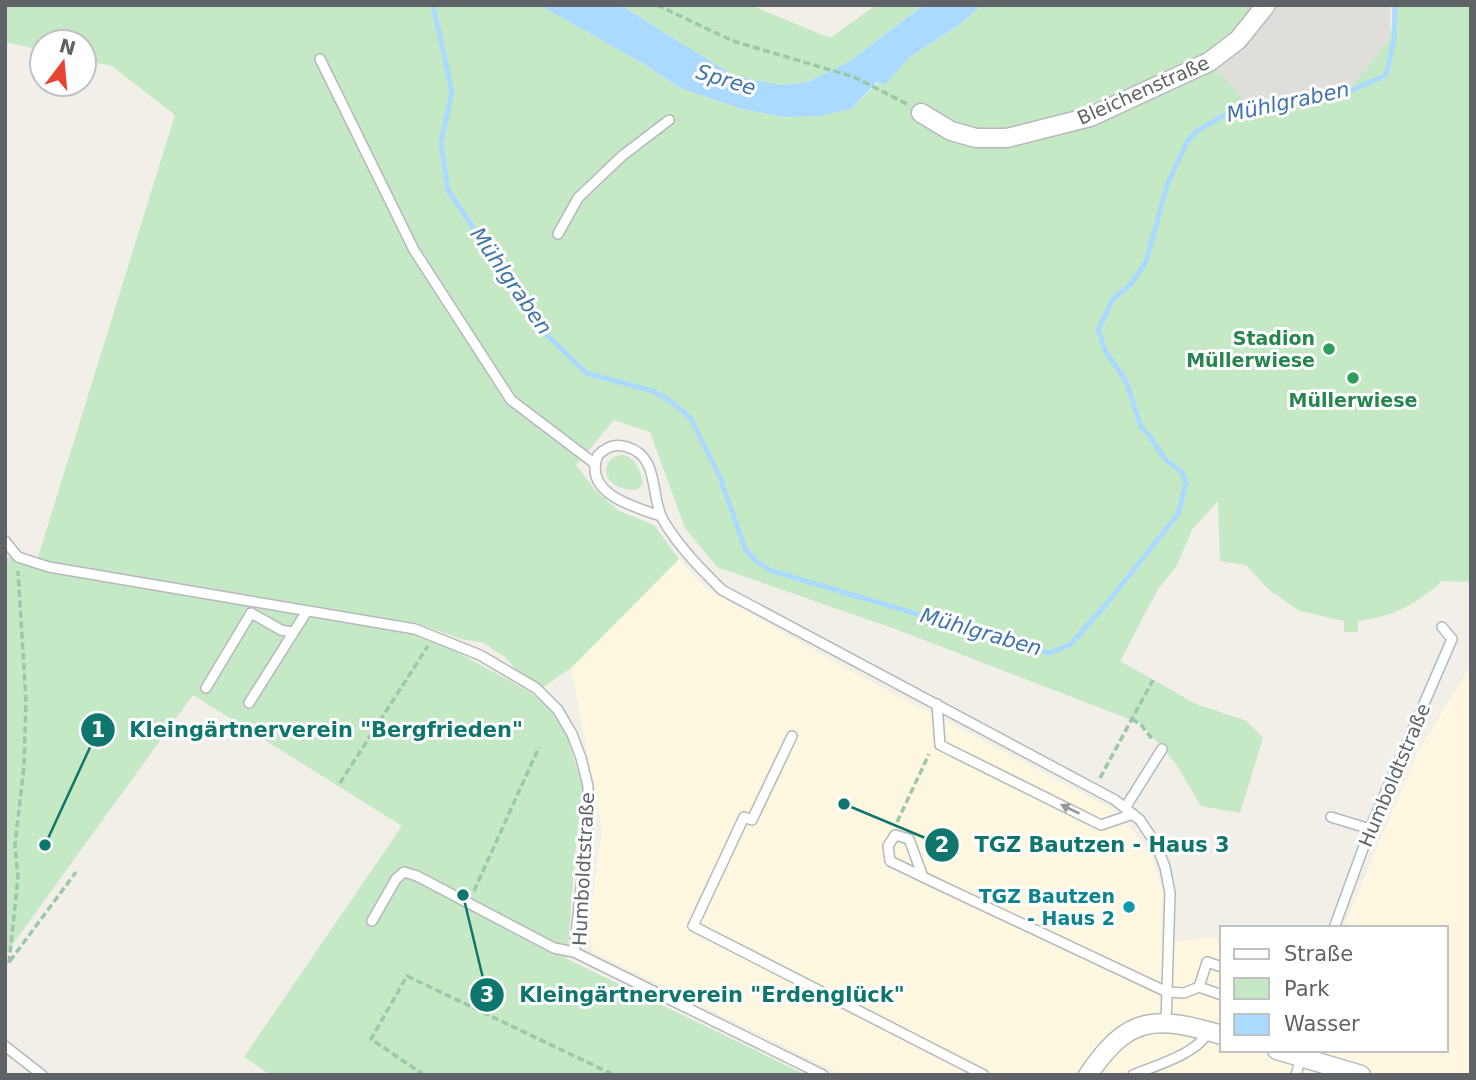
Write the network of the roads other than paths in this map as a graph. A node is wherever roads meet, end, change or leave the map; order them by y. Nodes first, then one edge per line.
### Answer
1 (1266, 5) edge
2 (320, 59) dead end
3 (921, 113) road end
4 (669, 120) dead end
5 (558, 234) dead end
6 (594, 464) junction
7 (661, 516) junction
8 (5, 541) edge
9 (307, 611) junction
10 (1442, 627) dead end
11 (292, 632) junction
12 (206, 688) dead end
13 (249, 703) dead end
14 (937, 704) junction
15 (792, 736) dead end
16 (1162, 749) road end
17 (1129, 811) junction
18 (1331, 817) dead end
19 (1370, 830) junction
20 (923, 877) junction
21 (372, 921) dead end
22 (1335, 926) edge
23 (574, 952) junction
24 (1220, 966) edge
25 (1199, 988) junction
26 (1167, 992) junction
27 (1220, 994) edge
28 (1166, 1023) junction
29 (1215, 1033) edge
30 (5, 1046) edge
31 (1290, 1057) edge
32 (41, 1075) edge
33 (823, 1075) edge
34 (984, 1075) edge
35 (1088, 1075) edge
36 (1133, 1075) edge
37 (1361, 1075) edge

1 - 3 street, Bleichenstraße
2 - 6 lane
4 - 5 lane
6 - 7 lane
6 - 7 lane
7 - 14 lane
8 - 9 lane, Humboldtstraße
9 - 11 lane
9 - 23 lane, Humboldtstraße
10 - 19 lane, Humboldtstraße
11 - 12 lane
11 - 13 lane
14 - 17 lane
17 -> 14 lane
15 - 34 lane
16 - 17 lane
17 - 26 lane
18 - 19 lane
19 - 22 lane, Humboldtstraße
20 - 20 lane
20 - 26 lane
21 - 23 lane
23 - 33 lane, Humboldtstraße
24 - 25 lane
25 - 26 lane
25 - 27 lane
26 - 28 lane
28 - 29 street
28 - 35 street
29 - 36 lane
30 - 32 lane
31 - 37 street

